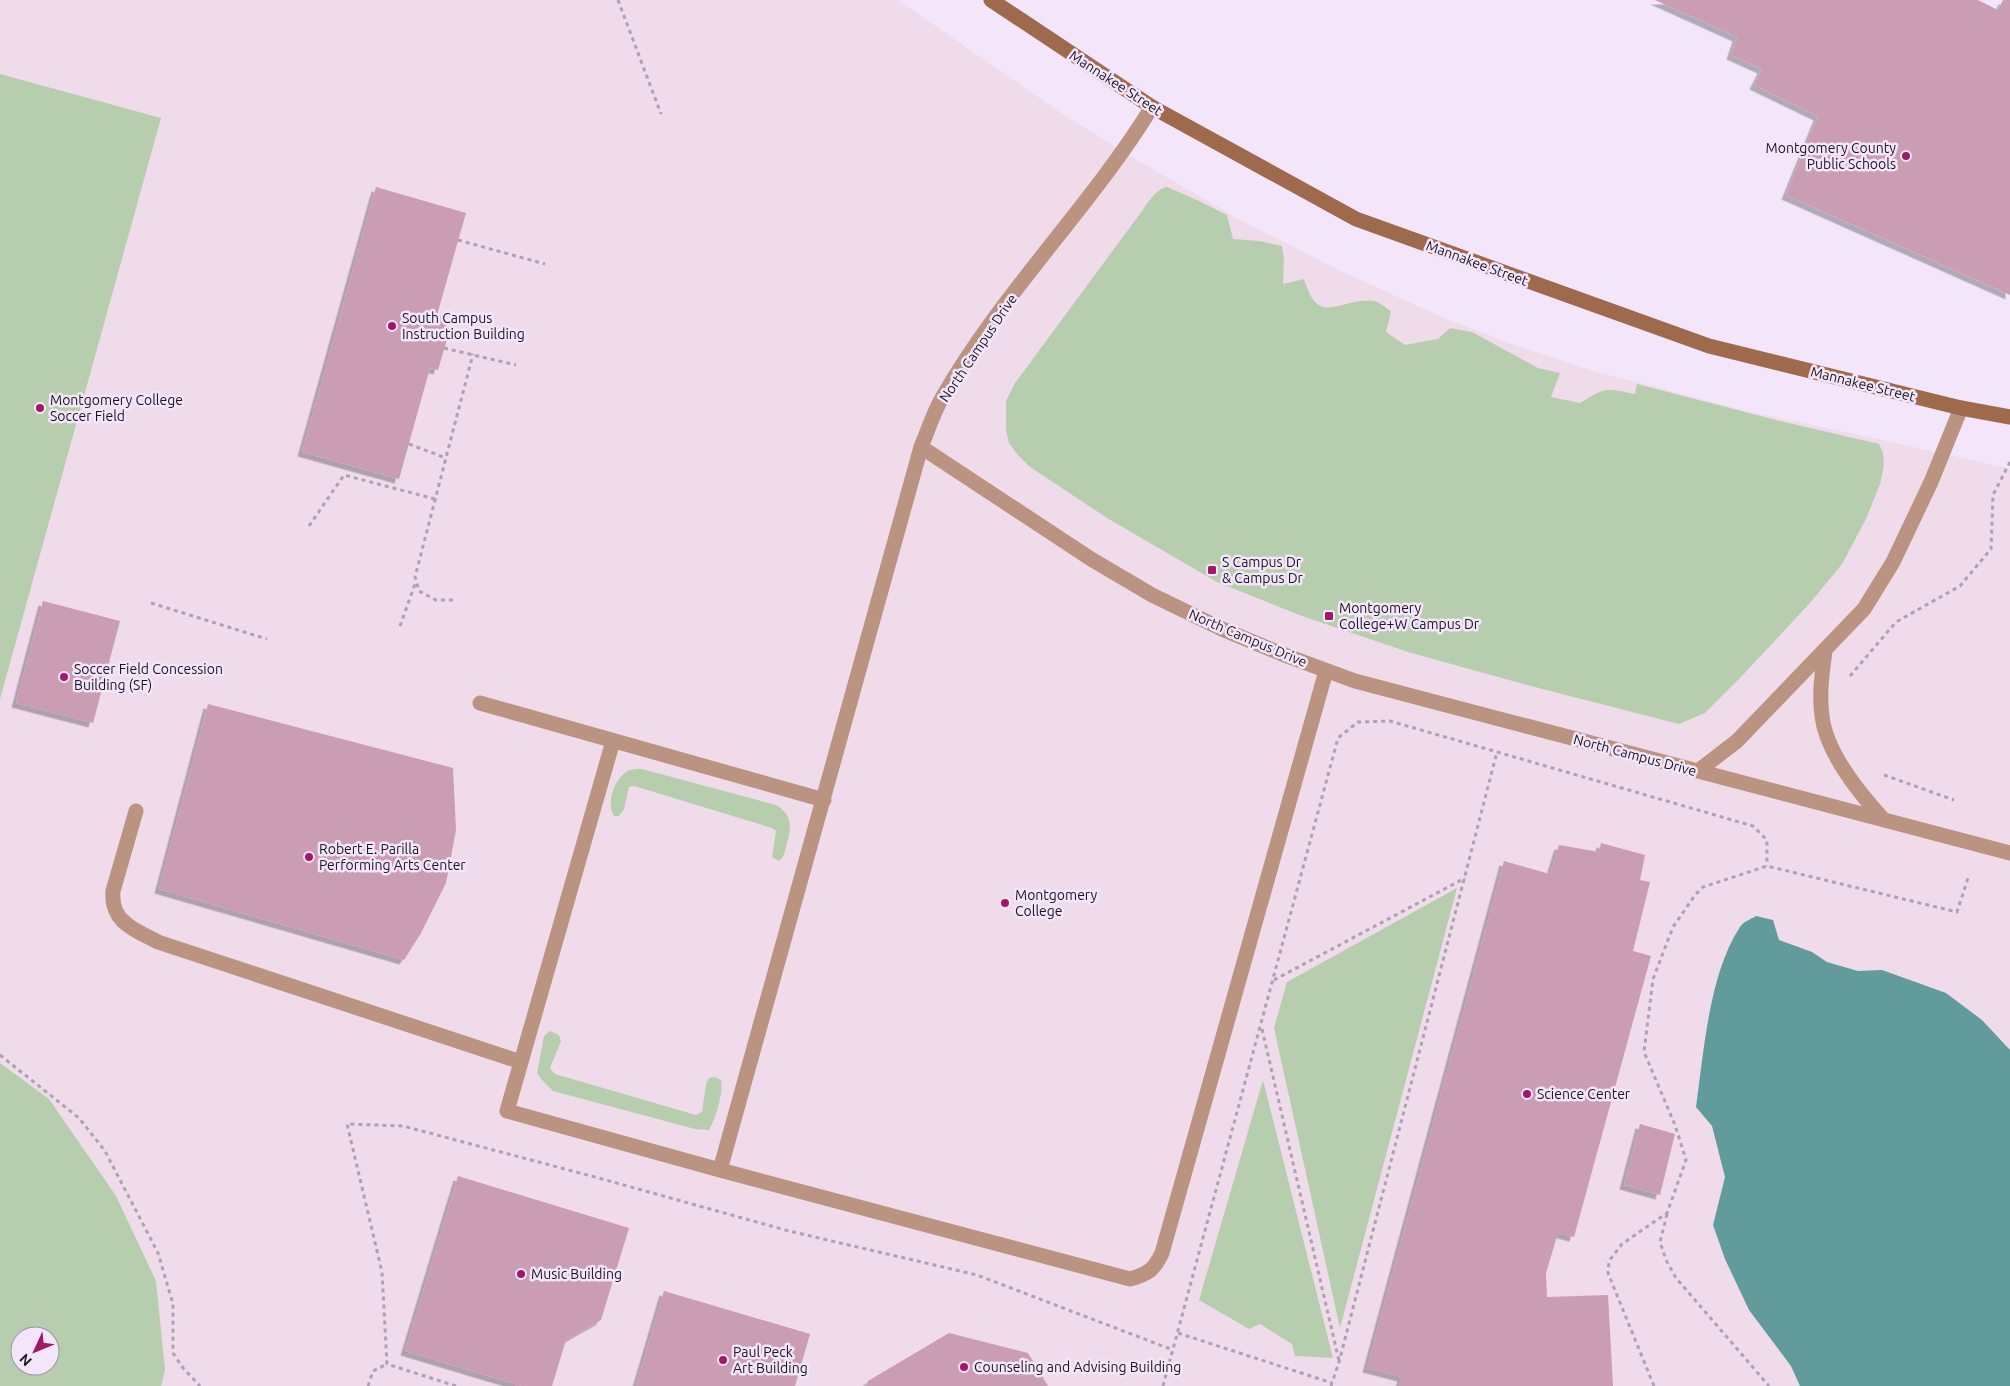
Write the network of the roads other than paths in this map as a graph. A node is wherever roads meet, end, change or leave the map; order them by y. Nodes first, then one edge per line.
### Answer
1 (991, 0) edge
2 (1152, 107) junction
3 (1961, 408) junction
4 (2010, 417) edge
5 (921, 447) junction
6 (1825, 651) junction
7 (1326, 671) junction
8 (480, 703) dead end
9 (613, 741) junction
10 (1698, 771) junction
11 (824, 800) junction
12 (136, 811) dead end
13 (1884, 820) junction
14 (2010, 853) edge
15 (521, 1062) junction
16 (720, 1170) junction

1 - 2 street, Mannakee Street
2 - 3 street, Mannakee Street
2 - 5 street, North Campus Drive
3 - 4 street, Mannakee Street
3 - 6 street
5 - 7 street, North Campus Drive
5 - 11 street
6 - 10 street
6 - 13 street
7 - 10 street, North Campus Drive
7 - 16 street
8 - 9 street
9 - 11 street
9 - 15 street
10 - 13 street, North Campus Drive
11 - 16 street
12 - 15 street
13 - 14 street, North Campus Drive
15 - 16 street

